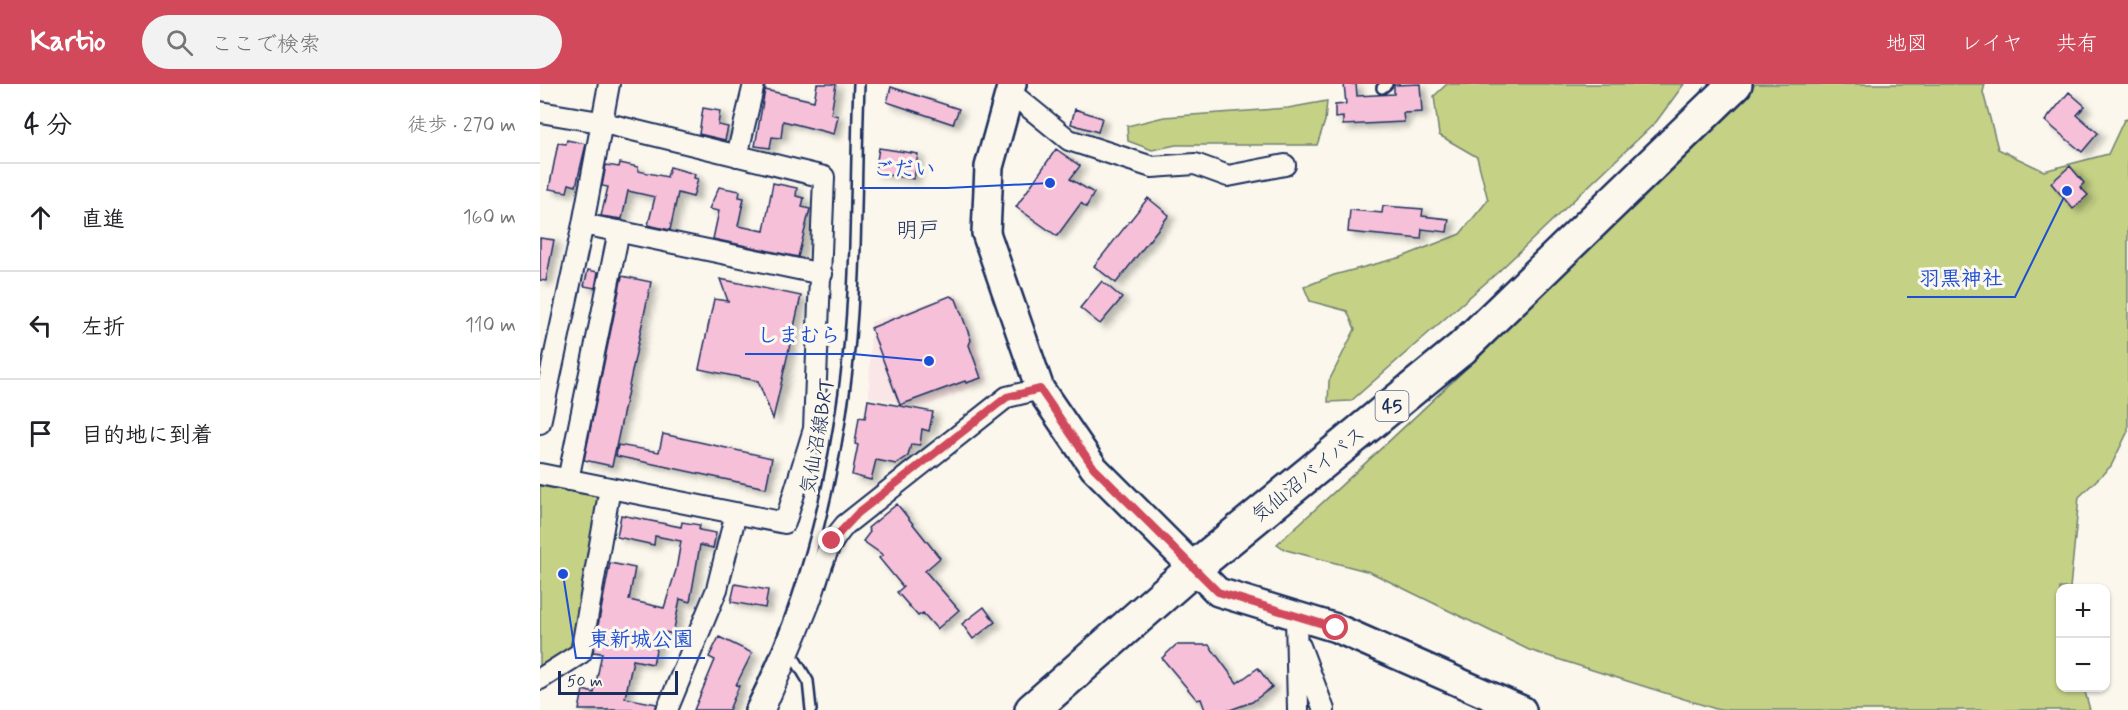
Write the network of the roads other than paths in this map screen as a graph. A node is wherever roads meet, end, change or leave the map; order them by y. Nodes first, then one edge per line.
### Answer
1 (609, 84) edge
2 (754, 84) edge
3 (859, 84) edge
4 (1735, 84) edge
5 (1011, 88) edge
6 (540, 112) edge
7 (600, 122) junction
8 (737, 156) junction
9 (1285, 165) dead end
10 (583, 224) junction
11 (619, 231) junction
12 (822, 274) junction
13 (1040, 389) junction
14 (540, 423) edge
15 (540, 474) edge
16 (568, 480) junction
17 (610, 488) junction
18 (736, 513) junction
19 (1194, 568) junction
20 (1296, 626) junction
21 (790, 651) junction
22 (540, 679) edge
23 (1511, 708) edge
24 (667, 710) edge
25 (750, 710) edge
26 (764, 710) edge
27 (811, 710) edge
28 (1032, 710) edge
29 (1298, 710) edge
30 (1324, 710) edge

1 - 7 street
2 - 8 street
3 - 25 lane, 気仙沼線BRT
4 - 19 highway, 気仙沼バイパス / 45
5 - 9 street
5 - 13 street
6 - 7 street
7 - 8 street
7 - 10 street
8 - 12 street
10 - 11 street
10 - 14 street
11 - 12 street
11 - 16 street
12 - 18 street
13 - 19 street
13 - 21 street
15 - 16 street
16 - 17 street
17 - 18 street
17 - 22 street
18 - 24 street
19 - 20 street
19 - 28 highway, 気仙沼バイパス / 45
20 - 23 street
20 - 29 street
20 - 30 street
21 - 26 street
21 - 27 lane

